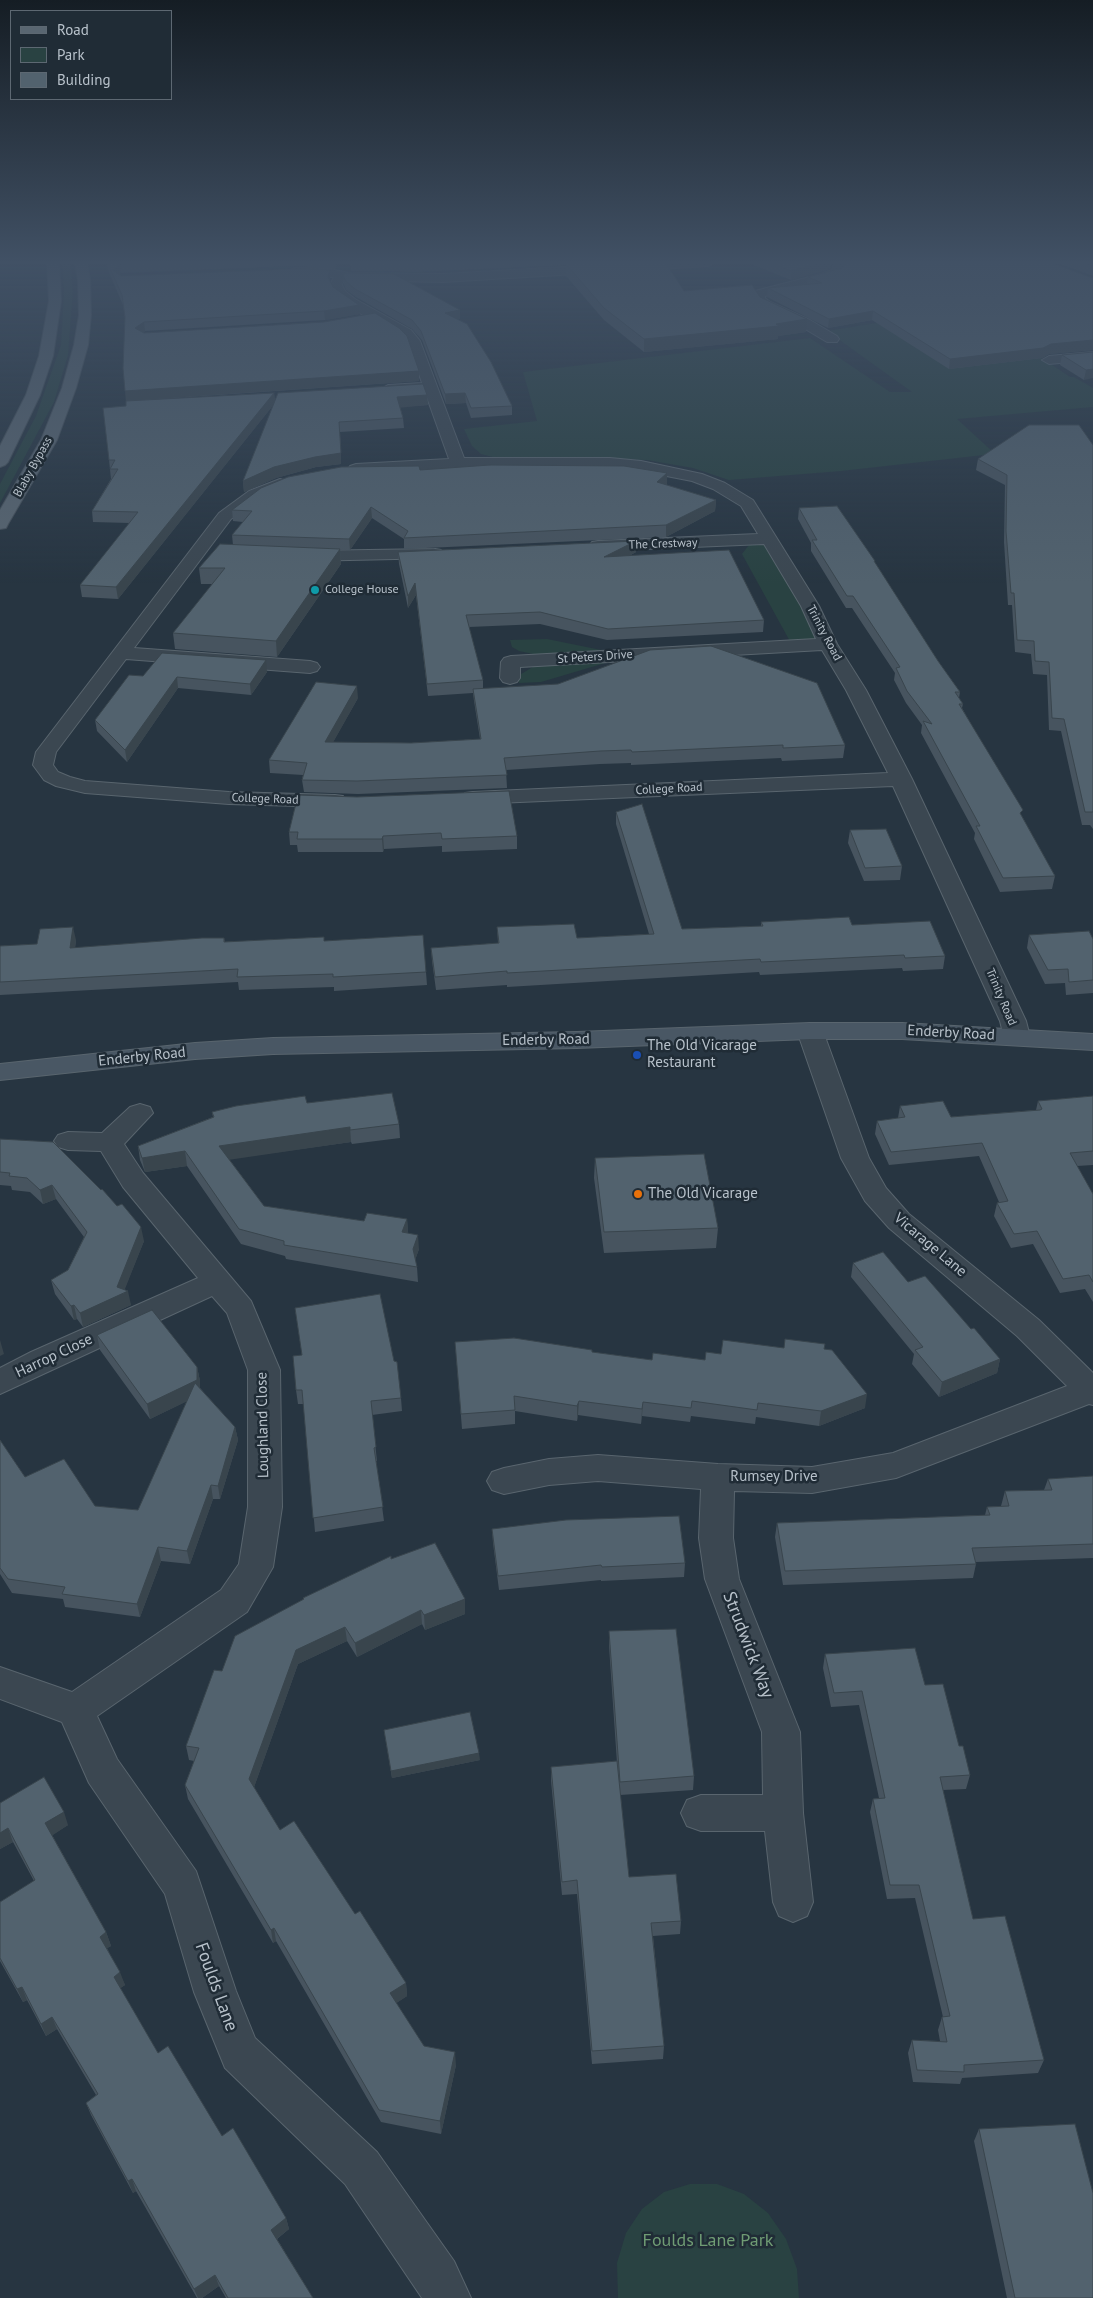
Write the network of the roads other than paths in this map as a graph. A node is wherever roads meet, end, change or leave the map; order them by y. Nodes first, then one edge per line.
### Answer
1 (42, 369) edge
2 (75, 369) edge
3 (424, 369) edge
4 (430, 387) junction
5 (372, 390) edge
6 (0, 462) edge
7 (458, 463) junction
8 (334, 472) edge
9 (299, 479) edge
10 (0, 524) edge
11 (769, 539) junction
12 (578, 547) edge
13 (454, 553) edge
14 (287, 556) edge
15 (828, 644) junction
16 (502, 645) dead end
17 (121, 653) junction
18 (310, 667) dead end
19 (901, 780) junction
20 (456, 799) edge
21 (358, 802) edge
22 (810, 1031) junction
23 (1016, 1037) junction
24 (1093, 1042) edge
25 (0, 1072) edge
26 (140, 1113) dead end
27 (68, 1141) dead end
28 (110, 1142) junction
29 (218, 1281) junction
30 (0, 1382) edge
31 (1092, 1392) edge
32 (718, 1477) junction
33 (504, 1480) dead end
34 (0, 1683) edge
35 (76, 1710) junction
36 (701, 1813) dead end
37 (782, 1813) junction
38 (793, 1902) dead end
39 (446, 2298) edge

1 - 6 main road
2 - 10 main road, Blaby Bypass
3 - 4 street
4 - 5 street
4 - 7 street
7 - 8 street
7 - 11 street, Trinity Road
9 - 17 street, College Road
11 - 12 street, The Crestway
11 - 15 street, Trinity Road
13 - 14 street
15 - 16 street, St Peters Drive
15 - 19 street, Trinity Road
17 - 18 street
17 - 21 street, College Road
19 - 20 street, College Road
19 - 23 street, Trinity Road
22 - 23 main road, Enderby Road
22 - 25 main road, Enderby Road
22 - 31 street, Vicarage Lane
23 - 24 main road, Enderby Road
26 - 28 street
27 - 28 street
28 - 29 street, Loughland Close
29 - 30 street, Harrop Close
29 - 35 street, Loughland Close
31 - 32 street, Rumsey Drive
32 - 33 street, Rumsey Drive
32 - 37 street, Strudwick Way
34 - 35 street
35 - 39 street, Foulds Lane
36 - 37 street
37 - 38 street, Strudwick Way

